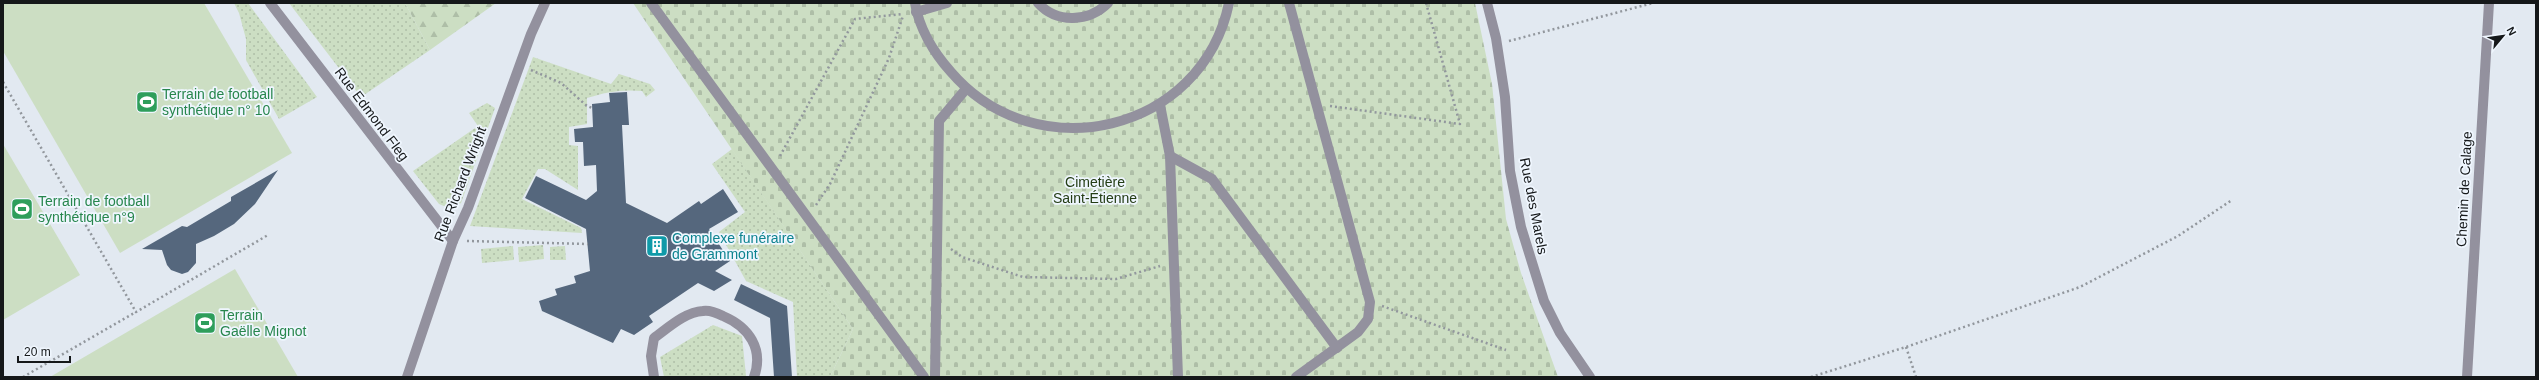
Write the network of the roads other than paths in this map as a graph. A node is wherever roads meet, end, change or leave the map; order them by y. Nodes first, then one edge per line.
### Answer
1 (270, 3) edge
2 (545, 3) edge
3 (651, 3) edge
4 (947, 3) edge
5 (1038, 3) edge
6 (1108, 3) edge
7 (1229, 3) edge
8 (1289, 3) edge
9 (1487, 3) edge
10 (2489, 3) edge
11 (916, 7) edge
12 (966, 89) junction
13 (1160, 105) junction
14 (1170, 156) junction
15 (453, 241) junction
16 (1337, 348) junction
17 (407, 377) edge
18 (654, 377) edge
19 (754, 377) edge
20 (924, 377) edge
21 (935, 377) edge
22 (1178, 377) edge
23 (1296, 377) edge
24 (1590, 377) edge
25 (2467, 377) edge

1 - 15 street, Rue Edmond Fleg
2 - 15 street, Rue Richard Wright
3 - 20 street
4 - 11 street
5 - 6 street
7 - 13 street
8 - 16 street
9 - 24 street, Rue des Marels
10 - 25 street, Chemin de Calage
11 - 12 street
12 - 13 street
12 - 21 street
13 - 14 street
14 - 16 street
14 - 22 street
15 - 17 street, Rue Richard Wright
16 - 23 street
18 - 19 street

